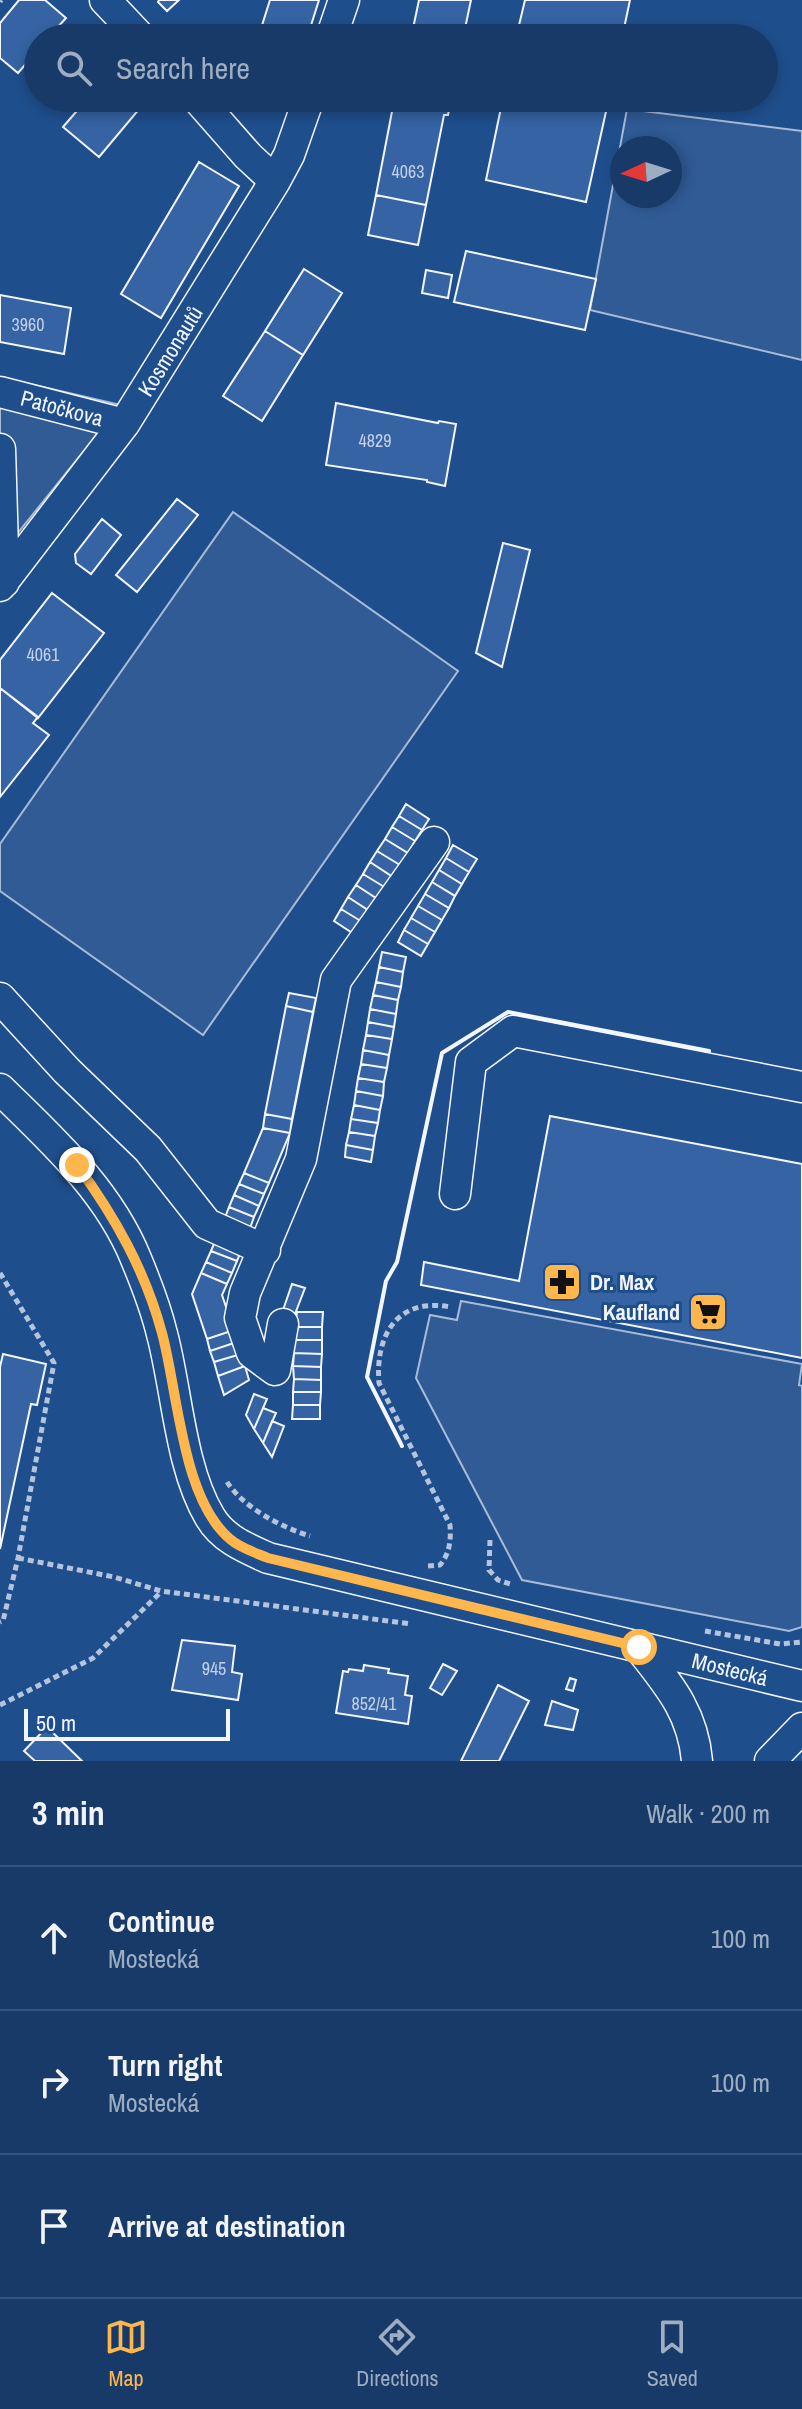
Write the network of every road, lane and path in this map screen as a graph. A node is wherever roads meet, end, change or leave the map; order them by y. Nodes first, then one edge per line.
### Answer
1 (105, 0) edge
2 (344, 0) edge
3 (128, 24) edge
4 (336, 24) edge
5 (209, 112) edge
6 (304, 112) edge
7 (275, 181) junction
8 (0, 392) edge
9 (124, 424) junction
10 (0, 449) edge
11 (2, 584) edge
12 (434, 842) dead end
13 (0, 998) edge
14 (802, 1087) edge
15 (1, 1092) edge
16 (455, 1194) dead end
17 (265, 1250) junction
18 (0, 1273) edge
19 (283, 1324) dead end
20 (490, 1540) dead end
21 (18, 1558) junction
22 (526, 1588) dead end
23 (161, 1591) junction
24 (0, 1622) edge
25 (421, 1626) dead end
26 (694, 1628) dead end
27 (802, 1642) edge
28 (639, 1647) junction
29 (802, 1686) edge
30 (0, 1705) edge
31 (802, 1728) edge
32 (697, 1761) edge
33 (770, 1761) edge

1 - 3 street
2 - 4 street
5 - 7 street
6 - 7 street, Kosmonautů
7 - 9 street, Kosmonautů
8 - 9 street, Patočkova
9 - 11 street, Kosmonautů
10 - 11 street
12 - 17 street
13 - 17 street
14 - 16 street
15 - 28 street, Mostecká
17 - 19 street
18 - 21 path
20 - 22 path
21 - 23 path
21 - 24 path
23 - 25 path
23 - 30 path
26 - 27 path
28 - 29 street, Mostecká
28 - 32 street
31 - 33 street

